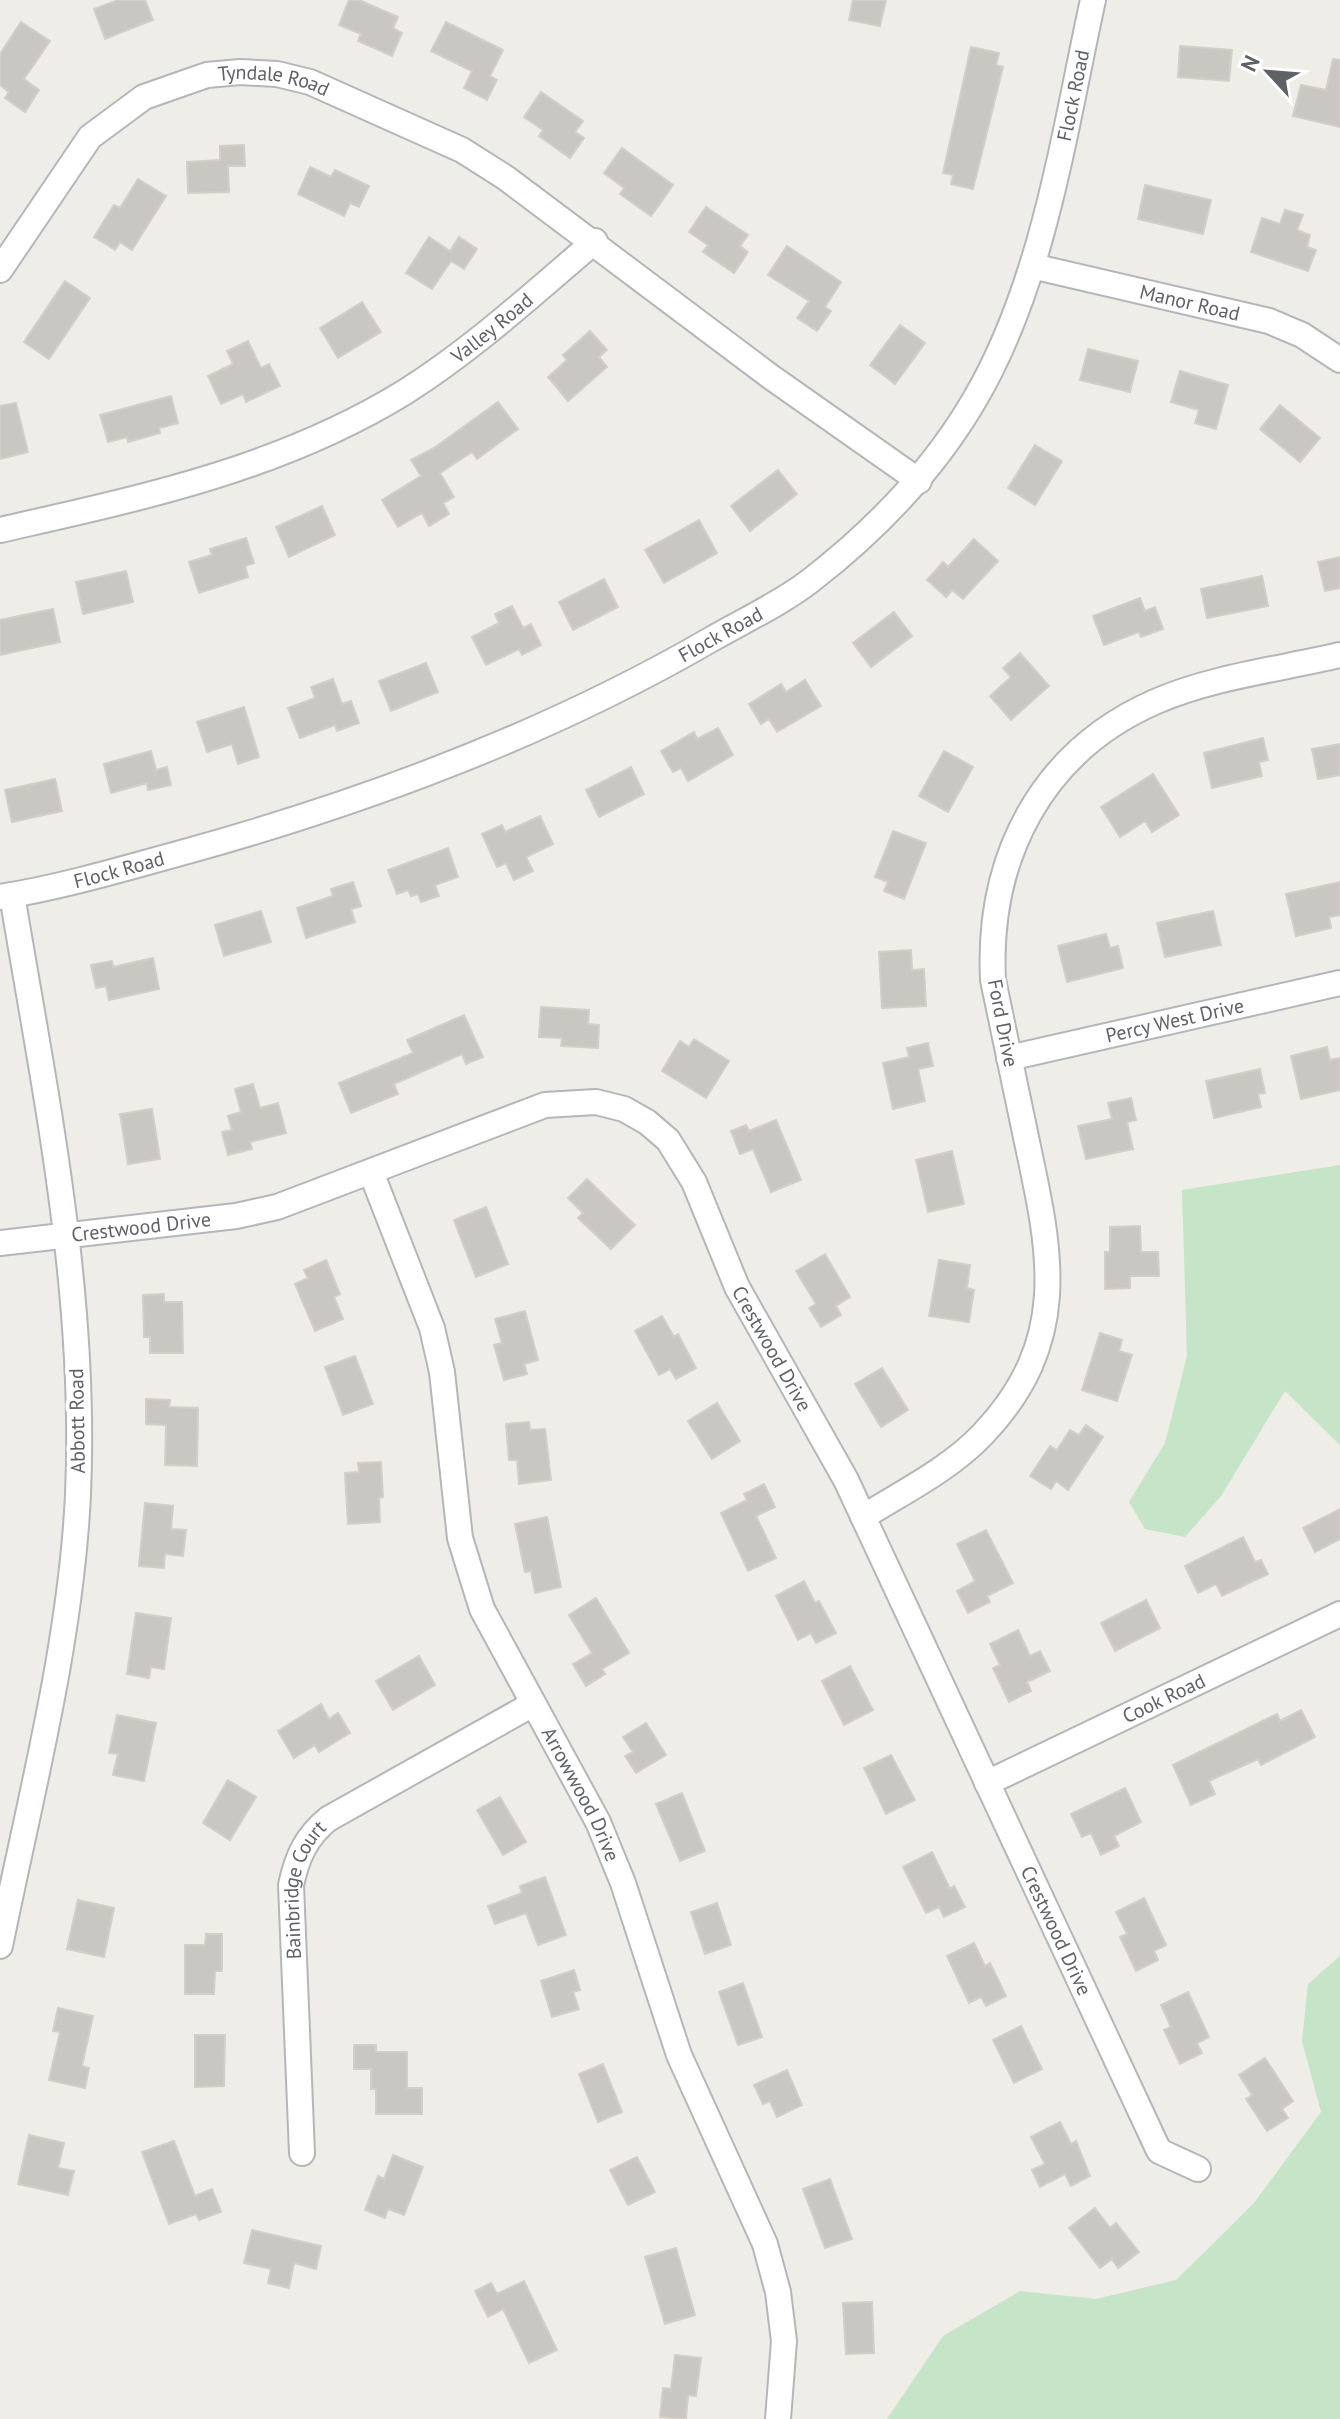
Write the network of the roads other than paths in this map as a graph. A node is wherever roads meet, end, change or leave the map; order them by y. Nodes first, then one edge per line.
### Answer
1 (1093, 0) edge
2 (595, 241) junction
3 (1032, 266) junction
4 (0, 270) edge
5 (1340, 360) edge
6 (919, 481) junction
7 (0, 530) edge
8 (1340, 655) edge
9 (6, 896) edge
10 (1340, 983) edge
11 (1009, 1058) junction
12 (371, 1172) junction
13 (68, 1235) junction
14 (0, 1243) edge
15 (863, 1517) junction
16 (1340, 1614) edge
17 (533, 1704) junction
18 (987, 1783) junction
19 (0, 1946) edge
20 (302, 2153) dead end
21 (1198, 2169) dead end
22 (778, 2419) edge

1 - 3 street, Flock Road
2 - 4 street, Tyndale Road
2 - 6 street
2 - 7 street, Valley Road
3 - 5 street, Manor Road
3 - 6 street, Flock Road
6 - 9 street, Flock Road
8 - 11 street, Ford Drive
9 - 13 street, Abbott Road
10 - 11 street, Percy West Drive
11 - 15 street, Ford Drive
12 - 13 street, Crestwood Drive
12 - 15 street, Crestwood Drive
12 - 17 street, Arrowwood Drive
13 - 14 street, Crestwood Drive
13 - 19 street, Abbott Road
15 - 18 street, Crestwood Drive
16 - 18 street, Cook Road
17 - 20 street, Bainbridge Court
17 - 22 street, Arrowwood Drive
18 - 21 street, Crestwood Drive

